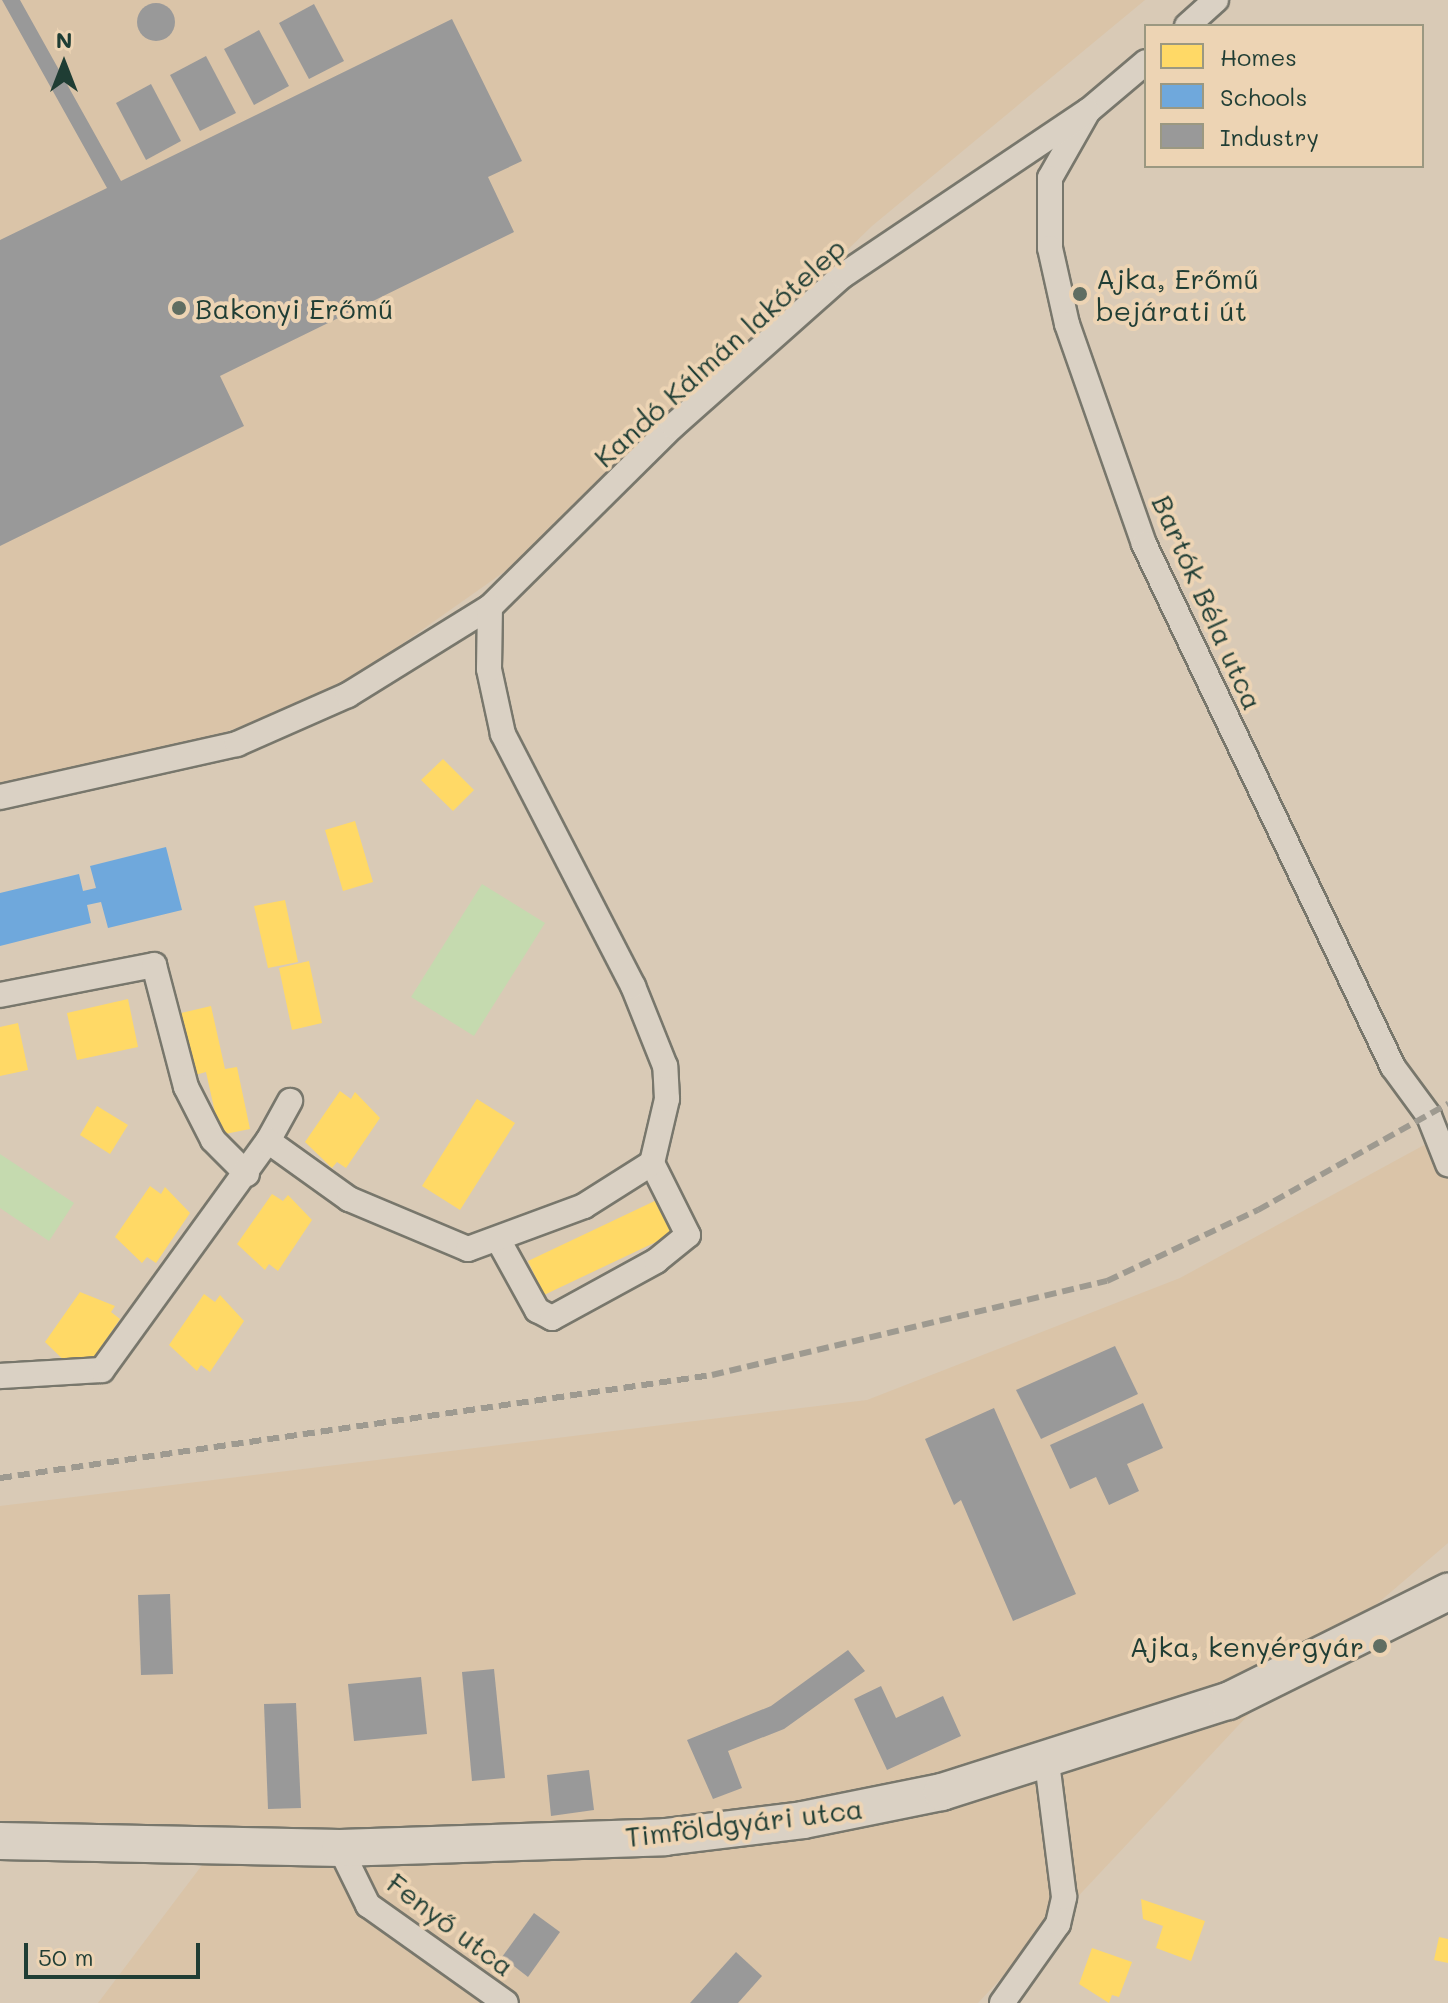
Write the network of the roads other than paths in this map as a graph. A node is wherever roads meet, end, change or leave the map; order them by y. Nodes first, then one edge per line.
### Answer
1 (1216, 0) edge
2 (1189, 24) edge
3 (1144, 64) edge
4 (1088, 111) junction
5 (490, 607) junction
6 (0, 797) edge
7 (0, 995) edge
8 (290, 1101) dead end
9 (268, 1141) junction
10 (652, 1163) junction
11 (1448, 1164) edge
12 (247, 1174) junction
13 (500, 1243) junction
14 (0, 1376) edge
15 (1448, 1592) edge
16 (1047, 1762) junction
17 (0, 1841) edge
18 (340, 1848) junction
19 (506, 2003) edge
20 (1002, 2003) edge

1 - 2 street
3 - 4 street, Bartók Béla utca
4 - 5 street, Kandó Kálmán lakótelep
4 - 11 street, Bartók Béla utca
5 - 6 street, Kandó Kálmán lakótelep
5 - 10 street
7 - 12 street
8 - 9 street
9 - 12 street
9 - 13 street
10 - 13 street
10 - 13 street
12 - 14 street
15 - 16 main road, Timföldgyári utca
16 - 18 main road, Timföldgyári utca
16 - 20 street
17 - 18 main road, Timföldgyári utca
18 - 19 street, Fenyő utca

